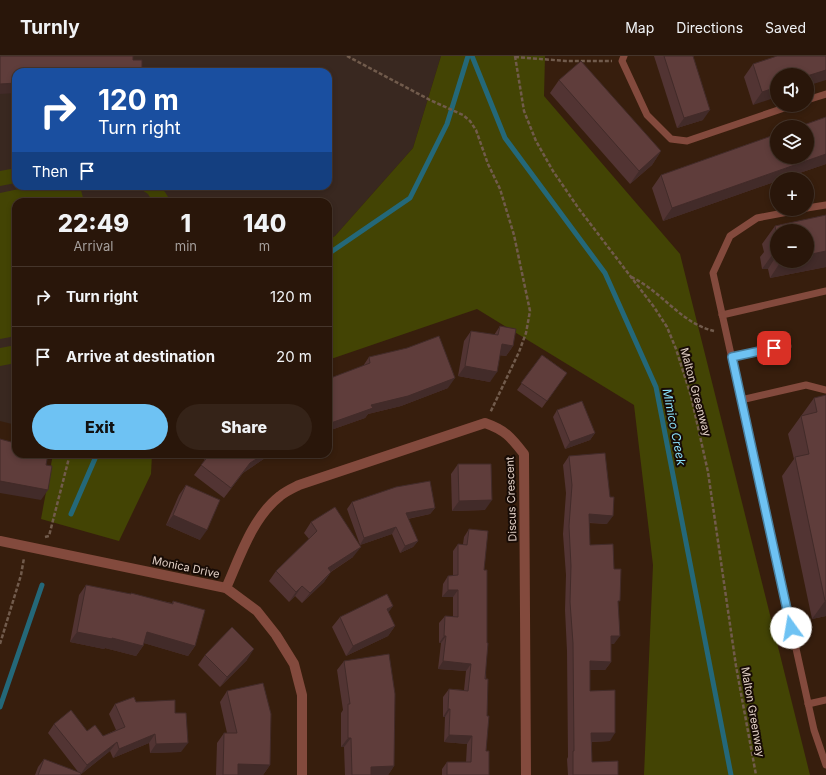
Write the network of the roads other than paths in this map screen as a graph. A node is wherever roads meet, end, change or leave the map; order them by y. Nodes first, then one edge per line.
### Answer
1 (623, 59) edge
2 (826, 94) edge
3 (814, 98) edge
4 (772, 112) edge
5 (826, 205) edge
6 (814, 207) edge
7 (770, 216) edge
8 (826, 291) edge
9 (722, 315) junction
10 (788, 346) dead end
11 (732, 357) junction
12 (826, 390) edge
13 (741, 400) junction
14 (0, 541) edge
15 (226, 588) junction
16 (826, 700) edge
17 (808, 704) junction
18 (826, 764) edge
19 (302, 775) edge
20 (526, 775) edge

1 - 4 lane
2 - 3 lane
5 - 6 lane
7 - 9 lane
8 - 9 lane
9 - 11 lane
10 - 11 lane
11 - 13 lane
12 - 13 lane
13 - 17 lane
14 - 15 street, Monica Drive
15 - 19 street, Monica Drive
15 - 20 street, Discus Crescent
16 - 17 lane
17 - 18 lane

